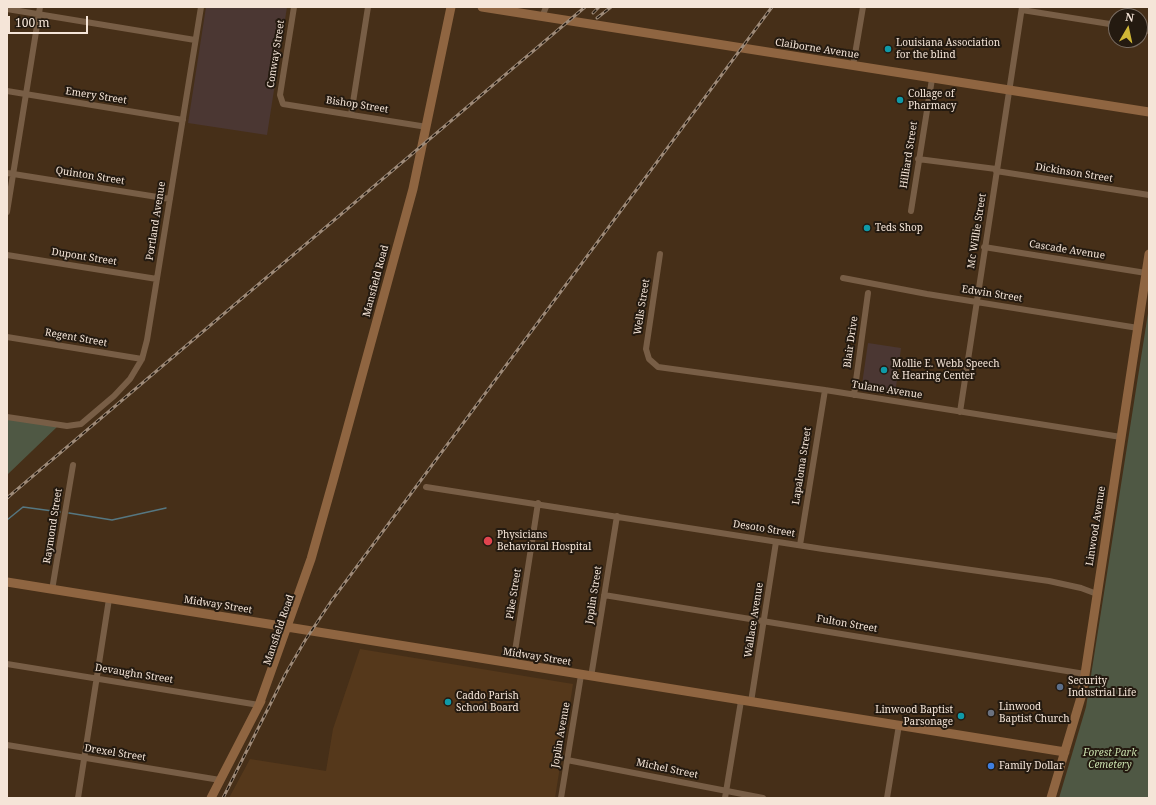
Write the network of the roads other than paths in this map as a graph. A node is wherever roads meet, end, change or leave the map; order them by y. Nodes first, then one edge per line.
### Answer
1 (40, 7) edge
2 (201, 7) edge
3 (294, 7) edge
4 (368, 7) edge
5 (451, 7) edge
6 (482, 7) edge
7 (546, 7) edge
8 (863, 7) edge
9 (7, 9) edge
10 (1022, 9) edge
11 (39, 14) junction
12 (542, 17) junction
13 (1108, 24) edge
14 (196, 40) junction
15 (853, 66) junction
16 (932, 79) junction
17 (7, 91) edge
18 (1009, 91) junction
19 (26, 94) junction
20 (283, 104) joint
21 (1149, 112) edge
22 (351, 115) junction
23 (183, 120) junction
24 (427, 126) junction
25 (918, 159) junction
26 (996, 170) junction
27 (10, 173) edge
28 (1149, 194) edge
29 (170, 199) junction
30 (911, 211) dead end
31 (7, 212) edge
32 (984, 247) junction
33 (7, 254) edge
34 (660, 254) dead end
35 (1149, 254) edge
36 (1146, 273) junction
37 (843, 278) dead end
38 (157, 279) junction
39 (868, 293) dead end
40 (976, 302) junction
41 (1138, 328) junction
42 (7, 337) edge
43 (142, 359) junction
44 (652, 363) joint
45 (825, 390) junction
46 (854, 395) junction
47 (960, 412) junction
48 (7, 417) edge
49 (1121, 437) junction
50 (73, 465) dead end
51 (426, 487) dead end
52 (538, 503) junction
53 (617, 516) junction
54 (776, 542) junction
55 (800, 545) junction
56 (7, 582) edge
57 (52, 590) junction
58 (1097, 594) junction
59 (604, 595) junction
60 (109, 599) junction
61 (764, 620) junction
62 (290, 628) junction
63 (7, 664) edge
64 (513, 664) junction
65 (1085, 674) junction
66 (581, 675) junction
67 (591, 676) junction
68 (97, 679) junction
69 (746, 701) junction
70 (259, 705) junction
71 (899, 725) junction
72 (7, 745) edge
73 (1065, 752) junction
74 (84, 758) junction
75 (567, 760) junction
76 (220, 780) junction
77 (726, 795) edge
78 (78, 798) edge
79 (211, 798) edge
80 (560, 798) edge
81 (763, 798) edge
82 (887, 798) edge
83 (1051, 798) edge

1 - 11 street
2 - 14 street, Portland Avenue
3 - 20 street, Conway Street
4 - 22 street
5 - 24 street, Mansfield Road
6 - 12 street, Claiborne Avenue
7 - 12 street
8 - 15 street
9 - 11 street
10 - 13 street
10 - 18 street, Mc Willie Street
11 - 14 street
11 - 19 street
12 - 15 street, Claiborne Avenue
14 - 23 street, Portland Avenue
15 - 16 street, Claiborne Avenue
16 - 18 street, Claiborne Avenue
16 - 25 street, Hilliard Street
17 - 19 street, Emery Street
18 - 21 street, Claiborne Avenue
18 - 26 street, Mc Willie Street
19 - 23 street, Emery Street
19 - 27 street
20 - 22 street, Bishop Street
22 - 24 street, Bishop Street
23 - 29 street, Portland Avenue
24 - 62 street, Mansfield Road
25 - 26 street, Dickinson Street
25 - 30 street, Hilliard Street
26 - 28 street, Dickinson Street
26 - 32 street, Mc Willie Street
27 - 29 street, Quinton Street
27 - 31 street
29 - 38 street, Portland Avenue
32 - 36 street, Cascade Avenue
32 - 40 street, Mc Willie Street
33 - 38 street, Dupont Street
34 - 44 street, Wells Street
35 - 36 street, Linwood Avenue
36 - 41 street, Linwood Avenue
37 - 40 street, Edwin Street
38 - 43 street, Portland Avenue
39 - 46 street, Blair Drive
40 - 41 street, Edwin Street
40 - 47 street, Mc Willie Street
41 - 49 street, Linwood Avenue
42 - 43 street, Regent Street
43 - 48 street, Portland Avenue
44 - 45 street, Tulane Avenue
45 - 46 street, Tulane Avenue
45 - 55 street, Lapaloma Street
46 - 47 street, Tulane Avenue
47 - 49 street, Tulane Avenue
49 - 58 street, Linwood Avenue
50 - 57 street, Raymond Street
51 - 52 street, Desoto Street
52 - 53 street, Desoto Street
52 - 64 street, Pike Street
53 - 54 street, Desoto Street
53 - 59 street, Joplin Street
54 - 55 street, Desoto Street
54 - 61 street, Wallace Avenue
55 - 58 street, Desoto Street
56 - 57 street, Midway Street
57 - 60 street, Midway Street
58 - 65 street, Linwood Avenue
59 - 61 street, Fulton Street
59 - 67 street, Joplin Street
60 - 62 street, Midway Street
60 - 68 street
61 - 65 street, Fulton Street
61 - 69 street, Wallace Avenue
62 - 64 street, Midway Street
62 - 70 street, Mansfield Road
63 - 68 street, Devaughn Street
64 - 66 street, Midway Street
65 - 73 street, Linwood Avenue
66 - 67 street, Midway Street
66 - 75 street, Joplin Avenue
67 - 69 street, Midway Street
68 - 70 street, Devaughn Street
68 - 74 street
69 - 71 street, Midway Street
69 - 77 street, Wallace Avenue
70 - 76 street, Mansfield Road
71 - 73 street, Midway Street
71 - 82 street
72 - 74 street, Drexel Street
73 - 83 street, Linwood Avenue
74 - 76 street, Drexel Street
74 - 78 street
75 - 77 street, Michel Street
75 - 80 street, Joplin Avenue
76 - 79 street, Mansfield Road
77 - 81 street, Michel Street

